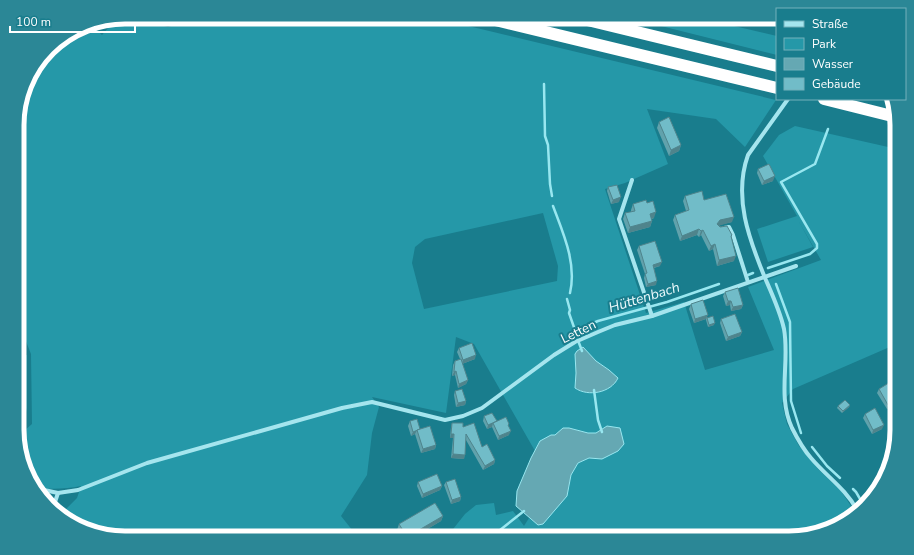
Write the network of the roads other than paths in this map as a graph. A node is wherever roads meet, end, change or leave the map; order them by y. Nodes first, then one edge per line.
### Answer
1 (513, 24) edge
2 (604, 24) edge
3 (776, 66) edge
4 (776, 88) edge
5 (787, 100) edge
6 (828, 100) edge
7 (889, 114) edge
8 (632, 180) dead end
9 (719, 228) edge
10 (796, 266) dead end
11 (765, 276) junction
12 (748, 282) junction
13 (652, 316) junction
14 (44, 490) edge
15 (58, 493) junction
16 (55, 502) edge
17 (855, 506) edge

1 - 4 highway
2 - 3 highway
5 - 11 street
6 - 7 highway
8 - 13 street
9 - 12 street
10 - 11 street, Letten
11 - 12 street, Letten
11 - 17 street
12 - 13 street, Letten
13 - 15 street, Letten
14 - 15 street
15 - 16 street

